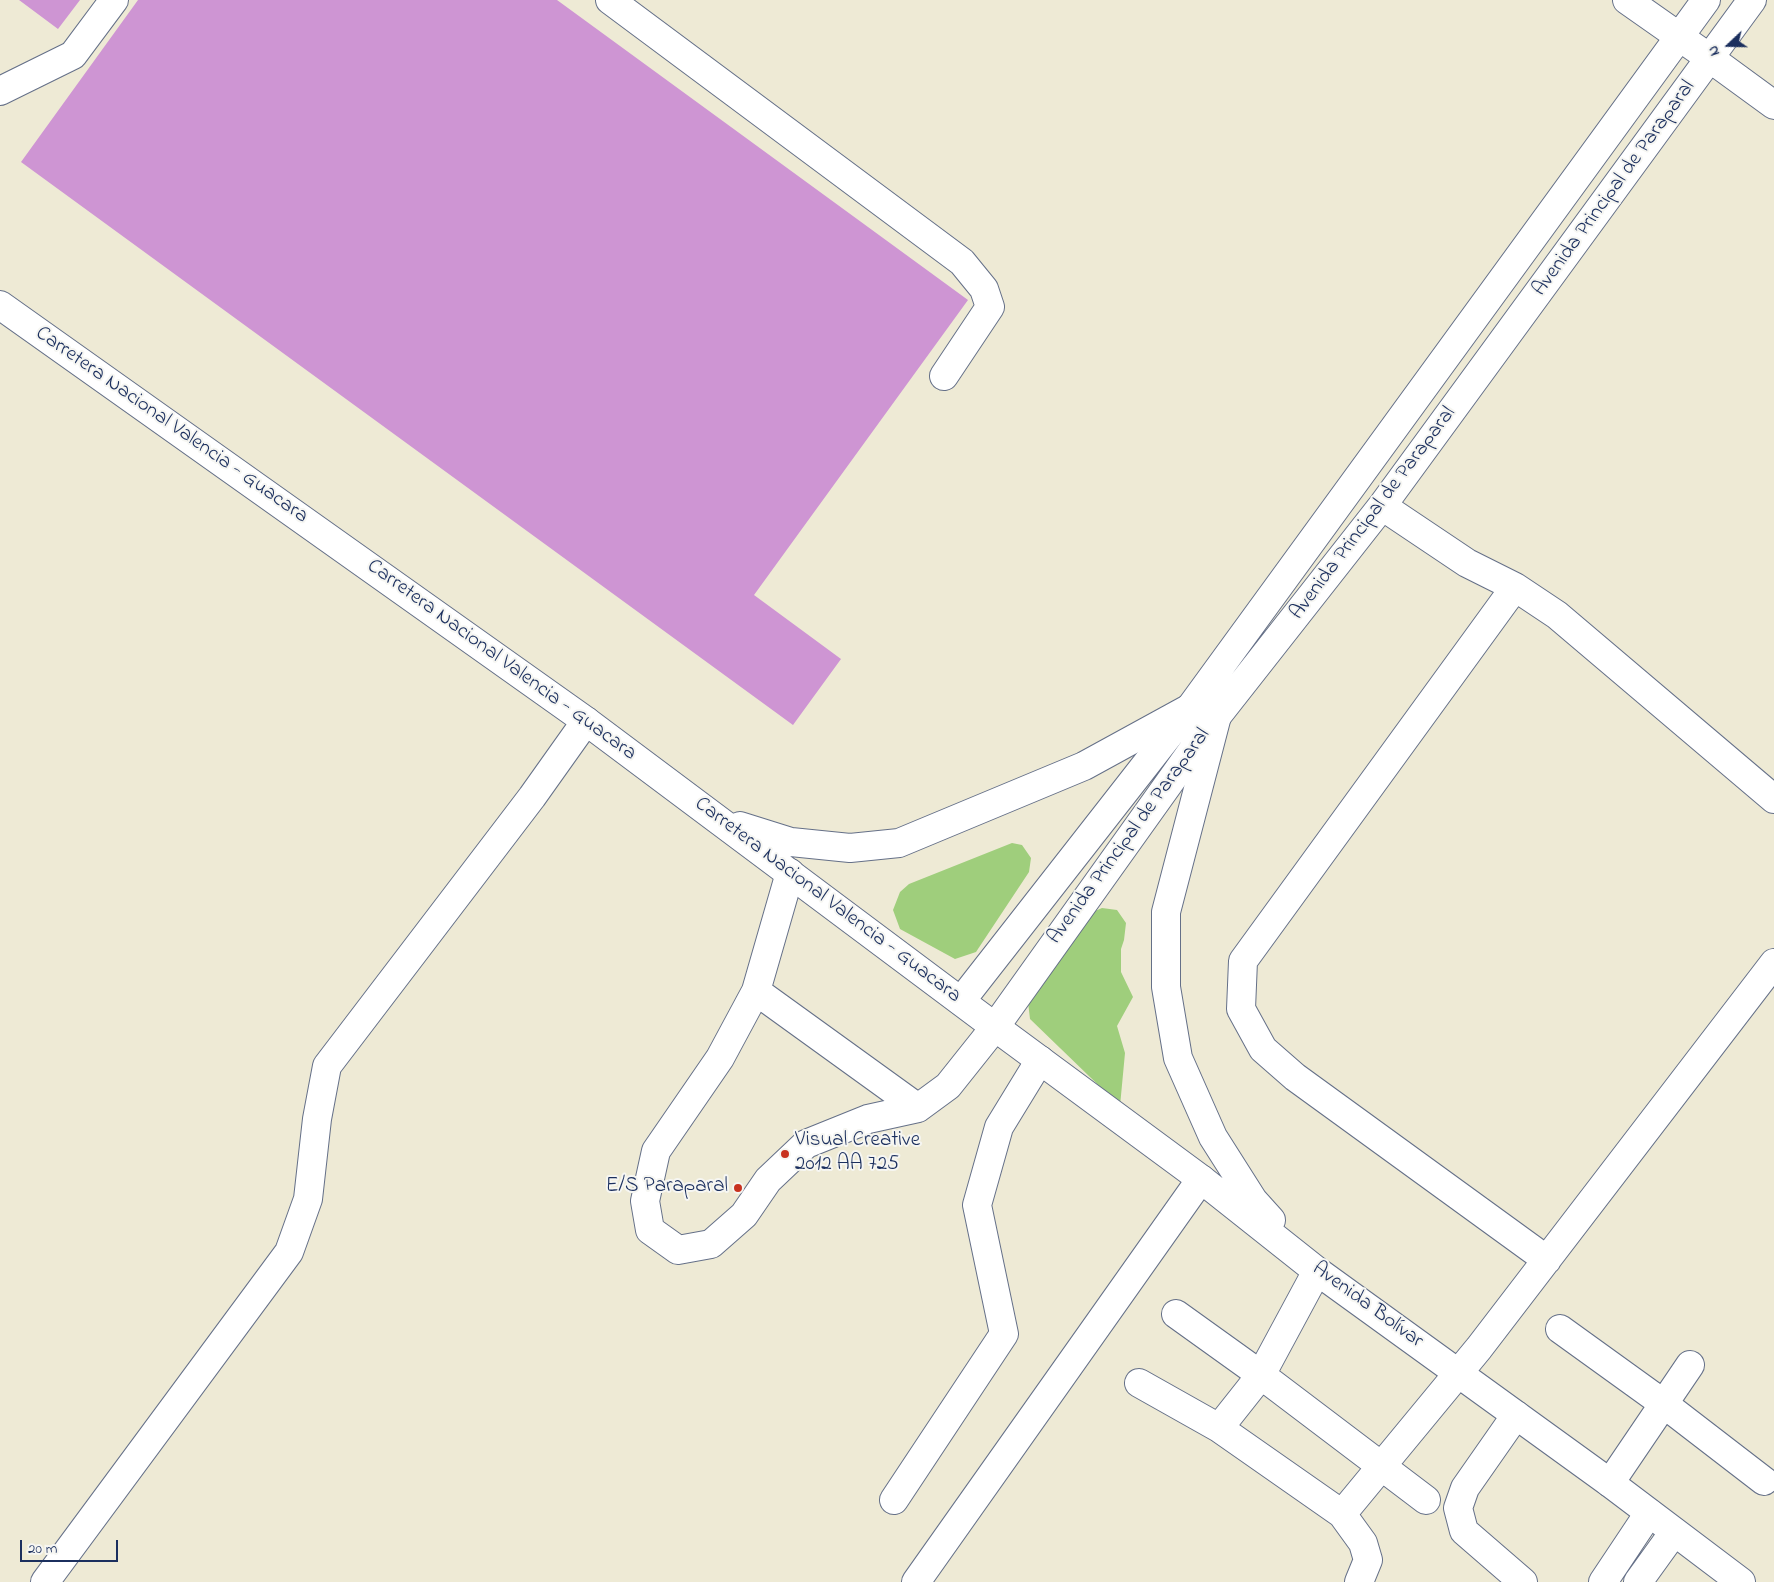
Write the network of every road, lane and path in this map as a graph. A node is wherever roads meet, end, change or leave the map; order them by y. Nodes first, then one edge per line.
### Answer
1 (114, 0) edge
2 (610, 0) edge
3 (1626, 0) edge
4 (1706, 0) edge
5 (1752, 0) edge
6 (1679, 36) junction
7 (1711, 59) junction
8 (0, 91) edge
9 (1774, 105) edge
10 (0, 305) edge
11 (944, 376) dead end
12 (1382, 506) junction
13 (1515, 587) junction
14 (1190, 708) junction
15 (1217, 716) junction
16 (586, 721) junction
17 (1774, 799) edge
18 (718, 818) junction
19 (790, 872) junction
20 (1774, 963) edge
21 (756, 991) junction
22 (961, 1001) junction
23 (995, 1027) junction
24 (1040, 1060) junction
25 (918, 1108) junction
26 (1201, 1179) junction
27 (1547, 1260) junction
28 (1317, 1271) junction
29 (1176, 1314) dead end
30 (1560, 1328) dead end
31 (1690, 1365) dead end
32 (1459, 1374) junction
33 (1261, 1375) junction
34 (1139, 1383) dead end
35 (1664, 1404) junction
36 (1516, 1416) junction
37 (1219, 1428) junction
38 (1383, 1466) junction
39 (1764, 1481) dead end
40 (1610, 1483) junction
41 (894, 1500) dead end
42 (1426, 1500) dead end
43 (1648, 1513) junction
44 (1342, 1514) junction
45 (1674, 1532) junction
46 (44, 1582) edge
47 (916, 1582) edge
48 (1359, 1582) edge
49 (1524, 1582) edge
50 (1603, 1582) edge
51 (1638, 1582) edge
52 (1742, 1582) edge

1 - 8 main road
2 - 11 main road
3 - 6 main road
4 - 6 main road, Avenida Principal de Paraparal
5 - 7 main road, Avenida Principal de Paraparal
6 - 7 main road
6 - 14 main road, Avenida Principal de Paraparal
7 - 9 main road
7 - 12 main road, Avenida Principal de Paraparal
10 - 16 main road, Carretera Nacional Valencia - Guacara
12 - 13 main road
12 - 15 main road, Avenida Principal de Paraparal
13 - 17 main road
13 - 27 main road
14 - 18 main road
14 - 22 main road, Avenida Principal de Paraparal
15 - 23 main road, Avenida Principal de Paraparal
15 - 28 main road
16 - 18 main road, Carretera Nacional Valencia - Guacara
16 - 46 main road
18 - 19 main road, Carretera Nacional Valencia - Guacara
19 - 21 main road
19 - 22 main road, Carretera Nacional Valencia - Guacara
20 - 27 main road
21 - 25 main road
21 - 25 main road
22 - 23 main road, Carretera Nacional Valencia - Guacara
23 - 24 main road, Avenida Bolívar
23 - 25 main road, Avenida Principal de Paraparal
24 - 26 main road, Avenida Bolívar
24 - 41 main road
26 - 28 main road, Avenida Bolívar
26 - 47 main road
27 - 32 main road
28 - 32 main road, Avenida Bolívar
28 - 33 main road
29 - 33 main road
30 - 35 main road
31 - 35 main road
32 - 36 main road, Avenida Bolívar
32 - 38 main road
33 - 37 main road
33 - 38 main road
34 - 37 main road
35 - 39 main road
35 - 40 main road
36 - 40 main road, Avenida Bolívar
36 - 49 main road
37 - 44 main road
38 - 42 main road
38 - 44 main road
40 - 43 main road, Avenida Bolívar
43 - 45 main road, Avenida Bolívar
43 - 50 main road
44 - 48 main road
45 - 51 main road
45 - 52 main road, Avenida Bolívar

